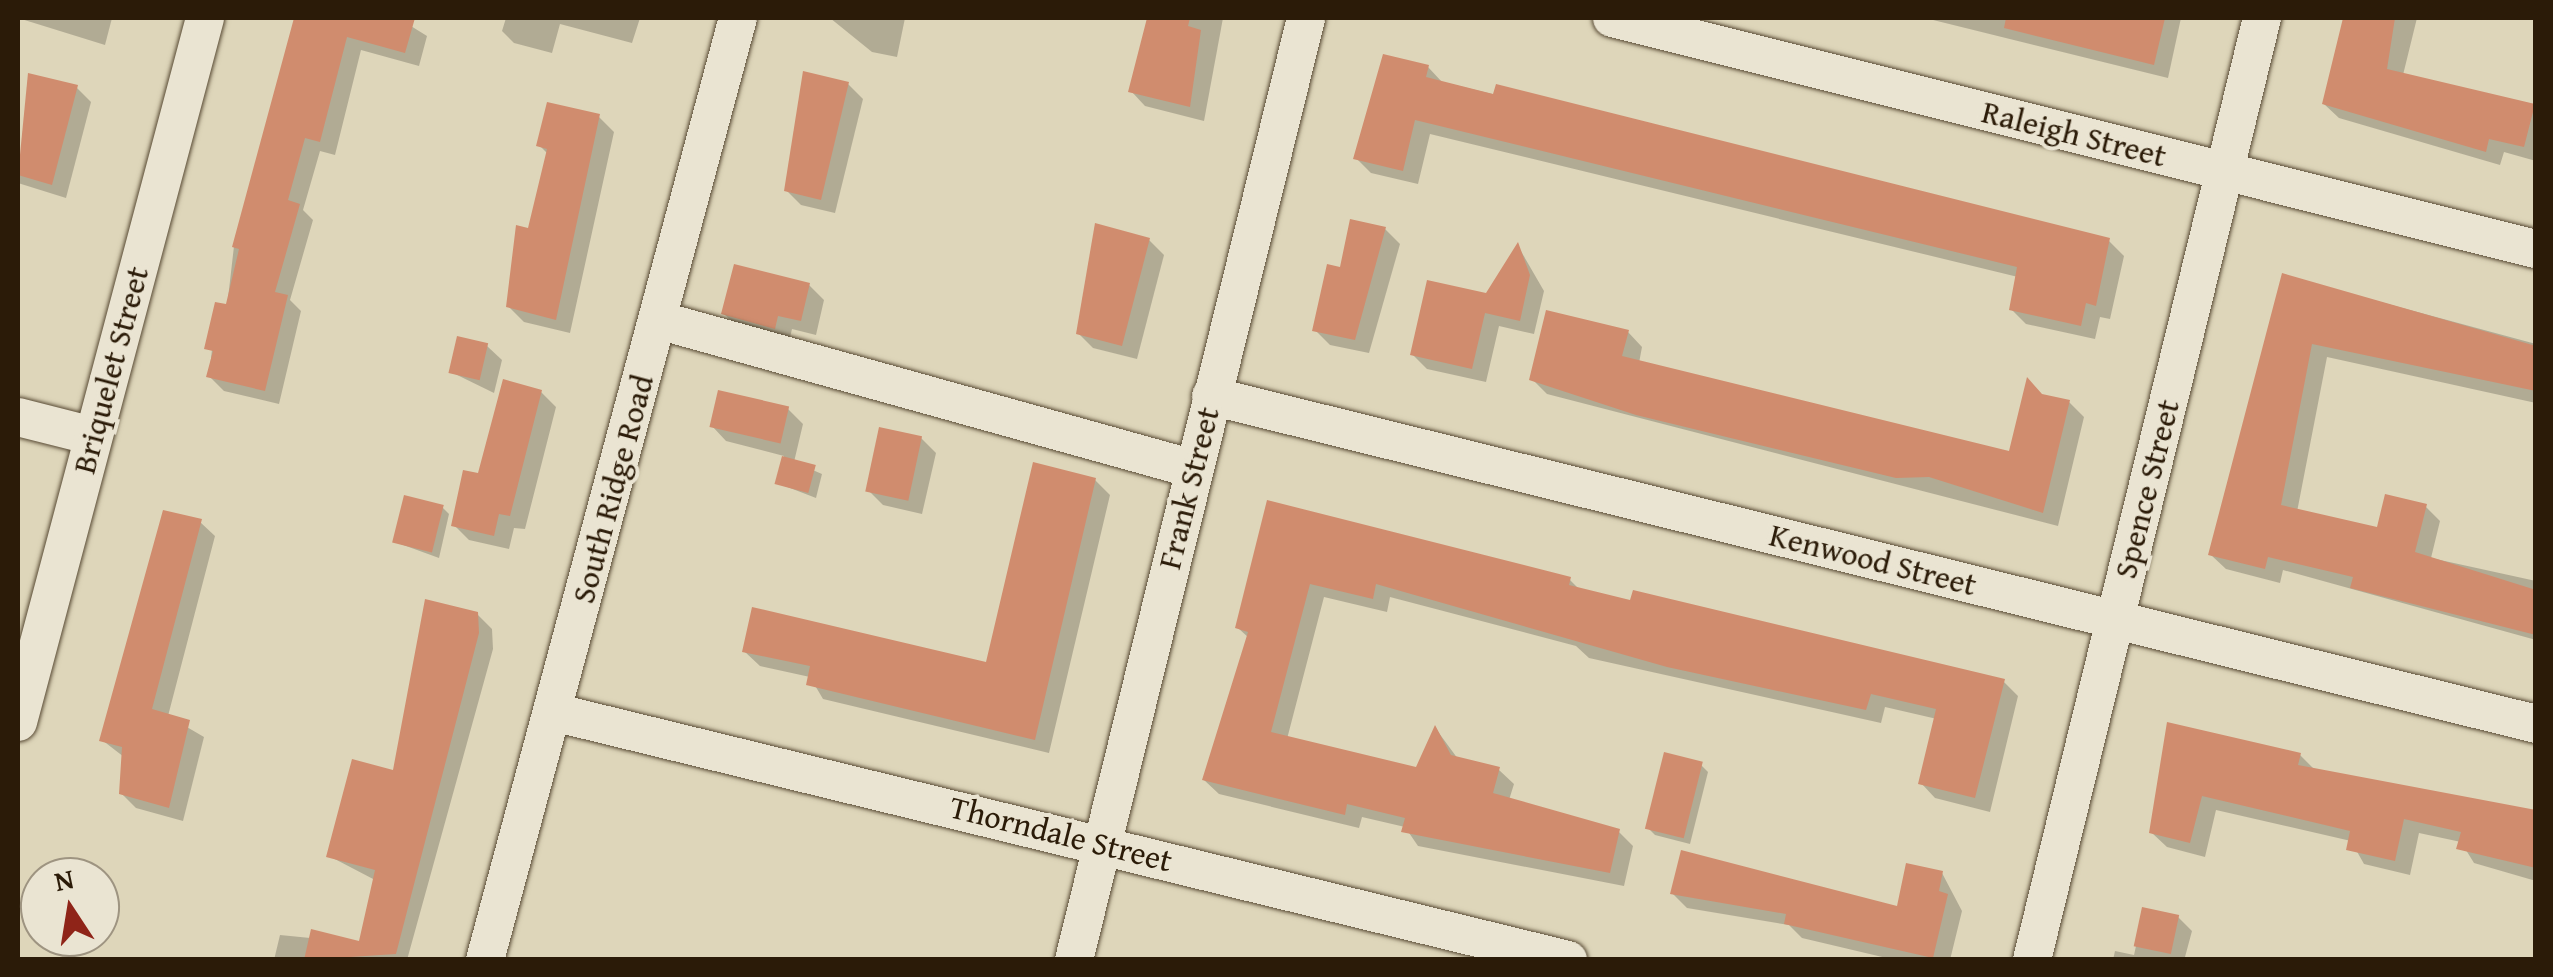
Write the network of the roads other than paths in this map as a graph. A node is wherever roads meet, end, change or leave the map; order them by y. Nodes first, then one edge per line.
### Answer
1 (205, 18) edge
2 (738, 18) edge
3 (1306, 18) edge
4 (1612, 18) edge
5 (2262, 18) edge
6 (2224, 172) junction
7 (2536, 249) edge
8 (658, 320) junction
9 (1211, 396) junction
10 (18, 417) edge
11 (93, 436) junction
12 (1194, 469) junction
13 (2115, 620) junction
14 (553, 712) junction
15 (18, 722) edge
16 (2536, 724) edge
17 (1101, 844) junction
18 (485, 960) edge
19 (1074, 960) edge
20 (1568, 960) edge
21 (2032, 960) edge

1 - 11 street, Briquelet Street
2 - 8 street, South Ridge Road
3 - 9 street, Frank Street
4 - 6 street, Raleigh Street
5 - 6 street, Spence Street
6 - 7 street, Raleigh Street
6 - 13 street, Spence Street
8 - 12 street
8 - 14 street, South Ridge Road
9 - 12 street, Frank Street
9 - 13 street, Kenwood Street
10 - 11 street
11 - 15 street, Briquelet Street
12 - 17 street, Frank Street
13 - 16 street, Kenwood Street
13 - 21 street, Spence Street
14 - 17 street, Thorndale Street
14 - 18 street, South Ridge Road
17 - 19 street, Frank Street
17 - 20 street, Thorndale Street

